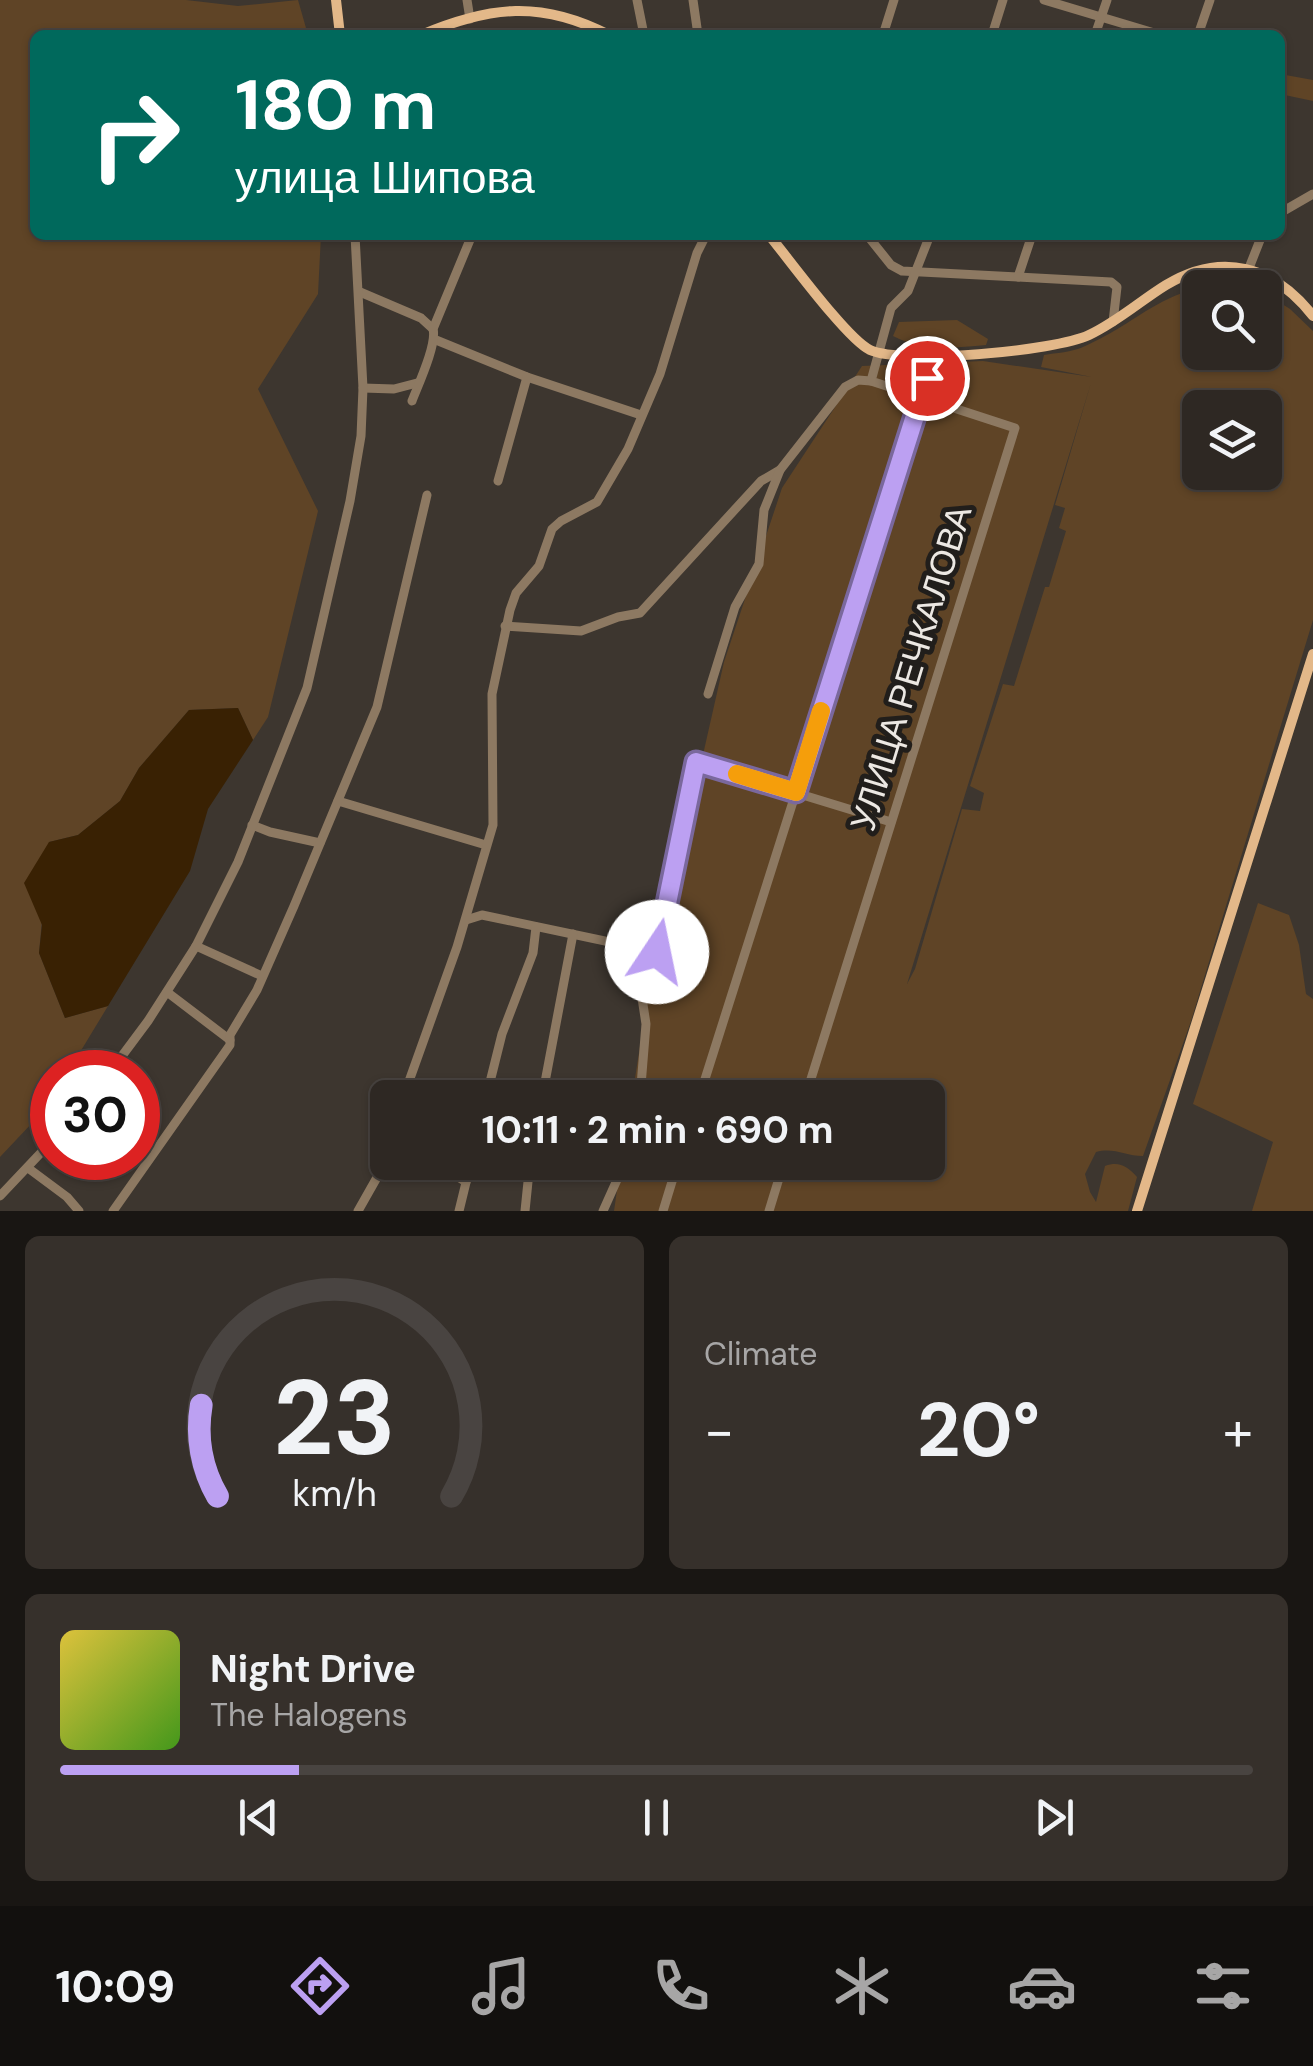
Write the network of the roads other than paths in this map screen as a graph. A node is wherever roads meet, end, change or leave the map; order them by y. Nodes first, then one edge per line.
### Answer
1 (336, 0) edge
2 (467, 0) edge
3 (637, 0) edge
4 (693, 0) edge
5 (890, 0) edge
6 (1003, 0) edge
7 (1044, 0) edge
8 (1107, 0) edge
9 (1210, 0) edge
10 (538, 5) edge
11 (1101, 18) junction
12 (470, 19) junction
13 (339, 30) edge
14 (436, 30) edge
15 (599, 30) edge
16 (643, 30) edge
17 (697, 30) edge
18 (885, 30) edge
19 (994, 30) edge
20 (1097, 30) edge
21 (1143, 30) edge
22 (1200, 30) edge
23 (1313, 194) edge
24 (1285, 211) edge
25 (356, 240) edge
26 (470, 240) edge
27 (704, 240) edge
28 (773, 240) edge
29 (872, 240) edge
30 (928, 240) edge
31 (1030, 240) edge
32 (1260, 240) edge
33 (1249, 268) junction
34 (916, 273) junction
35 (1018, 277) junction
36 (360, 292) junction
37 (1313, 316) edge
38 (1113, 322) junction
39 (432, 328) junction
40 (436, 340) junction
41 (880, 353) junction
42 (528, 376) junction
43 (927, 378) dead end
44 (871, 381) junction
45 (417, 383) junction
46 (363, 388) junction
47 (920, 399) junction
48 (412, 401) dead end
49 (640, 415) junction
50 (780, 470) junction
51 (498, 481) dead end
52 (427, 495) dead end
53 (505, 626) junction
54 (1313, 654) edge
55 (708, 694) dead end
56 (796, 792) junction
57 (338, 801) junction
58 (891, 822) junction
59 (252, 825) junction
60 (320, 843) junction
61 (486, 844) junction
62 (466, 920) junction
63 (536, 927) junction
64 (574, 934) junction
65 (196, 946) junction
66 (642, 950) junction
67 (262, 976) junction
68 (167, 992) junction
69 (230, 1040) junction
70 (126, 1050) edge
71 (410, 1080) edge
72 (490, 1080) edge
73 (546, 1080) edge
74 (641, 1080) edge
75 (705, 1080) edge
76 (811, 1080) edge
77 (30, 1166) edge
78 (28, 1168) junction
79 (376, 1180) edge
80 (463, 1180) edge
81 (528, 1180) edge
82 (618, 1180) edge
83 (672, 1180) edge
84 (778, 1180) edge
85 (466, 1182) joint
86 (0, 1196) edge
87 (79, 1211) edge
88 (112, 1211) edge
89 (358, 1211) edge
90 (459, 1211) edge
91 (525, 1211) edge
92 (603, 1211) edge
93 (663, 1211) edge
94 (768, 1211) edge
95 (1137, 1211) edge

1 - 13 main road
2 - 12 street
3 - 16 street
4 - 17 street
5 - 18 street
6 - 19 street
7 - 11 street
8 - 11 street
9 - 22 street
10 - 12 main road
10 - 15 main road
11 - 20 street
11 - 21 street
12 - 14 main road
23 - 24 street
25 - 36 street
26 - 39 street
27 - 49 street
28 - 41 main road
29 - 34 street
30 - 34 street
31 - 35 street
32 - 33 street
33 - 37 main road
33 - 38 main road
34 - 35 street
34 - 41 street
35 - 38 street
36 - 39 street
36 - 46 street
38 - 41 main road
39 - 40 street
40 - 42 street
40 - 45 street
41 - 44 street
42 - 49 street
42 - 51 street
43 - 47 street
44 - 47 street, УЛИЦА РЕЧКАЛОВА
44 - 50 street
45 - 46 street
45 - 48 street
46 - 59 street
47 - 56 street
47 - 58 street, УЛИЦА РЕЧКАЛОВА
49 - 53 street
50 - 53 street
50 - 55 street
52 - 57 street
53 - 61 street
54 - 95 main road
56 - 58 street
56 - 66 street
56 - 75 street
57 - 60 street
57 - 61 street
58 - 76 street, УЛИЦА РЕЧКАЛОВА
59 - 60 street
59 - 65 street
60 - 67 street
61 - 62 street
62 - 63 street
62 - 71 street
63 - 64 street
63 - 72 street
64 - 66 street
64 - 73 street
65 - 67 street
65 - 68 street
66 - 74 street
67 - 69 street
68 - 69 street
68 - 70 street
69 - 88 street
77 - 78 street
78 - 86 street
78 - 87 street
79 - 89 street
80 - 85 street
81 - 91 street
82 - 92 street
83 - 93 street
84 - 94 street
85 - 90 street

